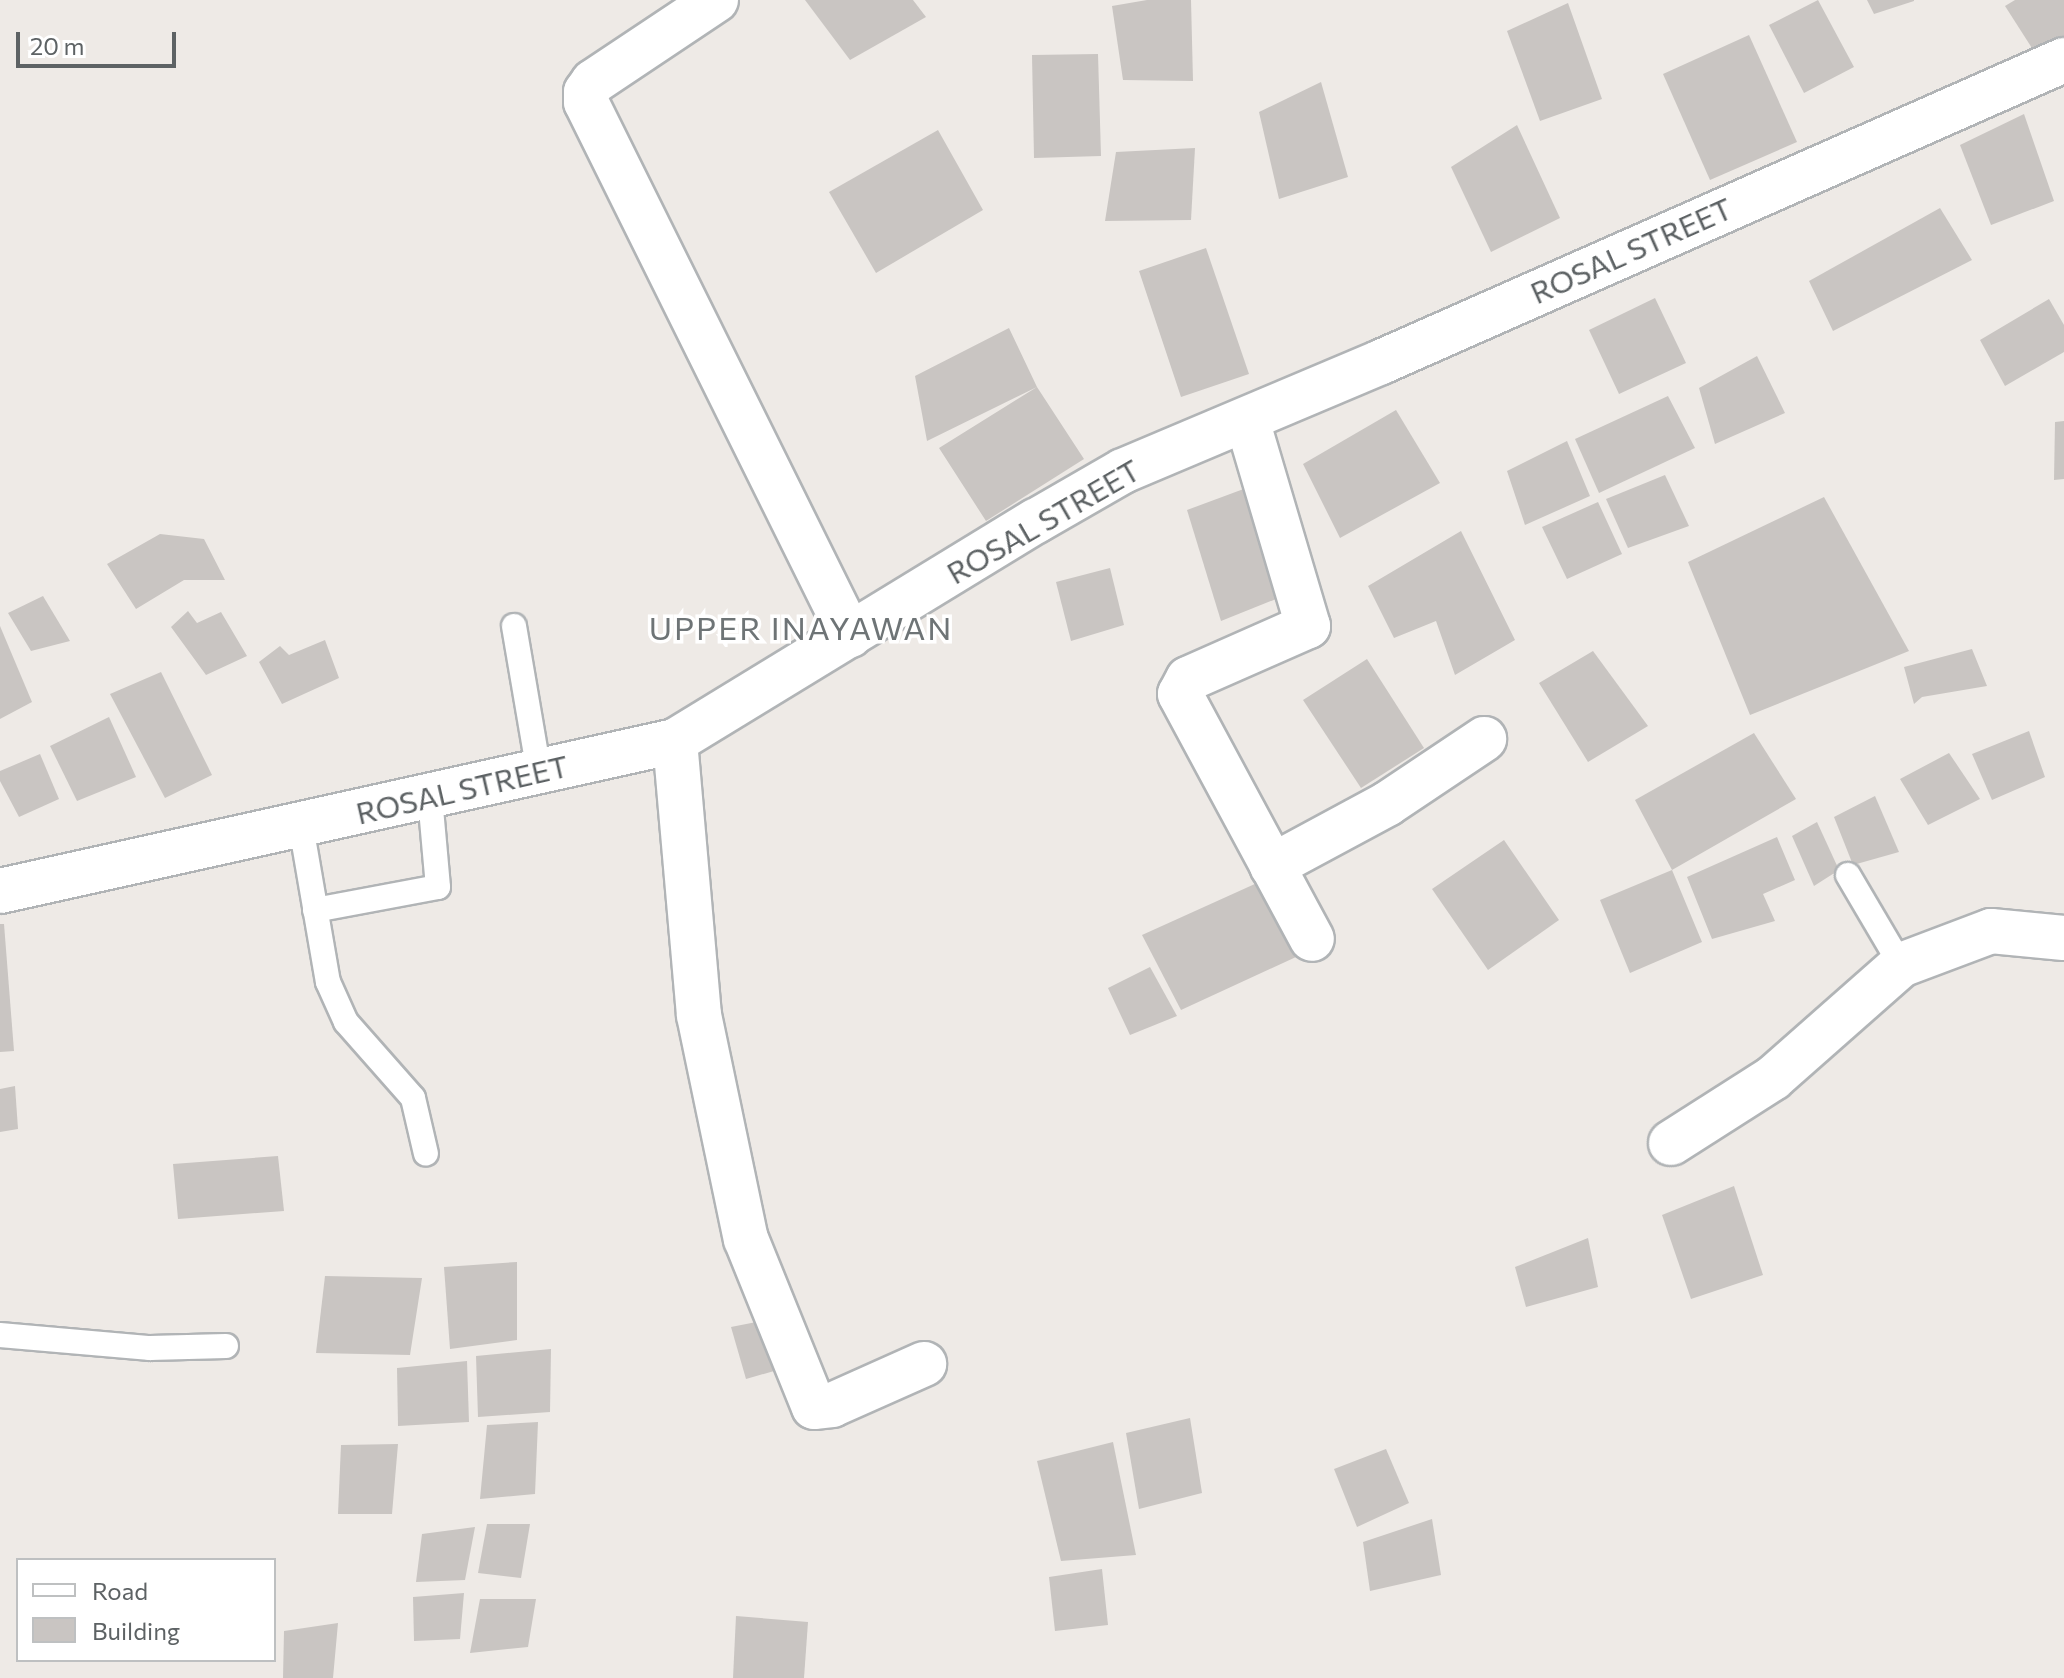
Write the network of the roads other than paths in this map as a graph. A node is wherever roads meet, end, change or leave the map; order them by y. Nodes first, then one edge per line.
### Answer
1 (716, 0) edge
2 (667, 13) edge
3 (2064, 60) edge
4 (1247, 420) junction
5 (514, 626) dead end
6 (850, 635) junction
7 (1484, 739) dead end
8 (675, 741) junction
9 (539, 772) junction
10 (430, 797) junction
11 (301, 826) junction
12 (1272, 866) junction
13 (1848, 875) dead end
14 (0, 891) edge
15 (315, 910) junction
16 (2064, 938) edge
17 (1312, 939) dead end
18 (1901, 965) junction
19 (1671, 1143) dead end
20 (426, 1154) dead end
21 (0, 1335) edge
22 (226, 1346) dead end
23 (924, 1364) dead end

1 - 2 street
2 - 6 street
3 - 4 street, ROSAL STREET
4 - 6 street, ROSAL STREET
4 - 12 street
5 - 9 lane
6 - 8 street, ROSAL STREET
7 - 12 street
8 - 9 street, ROSAL STREET
8 - 23 street
9 - 10 street, ROSAL STREET
10 - 11 street, ROSAL STREET
10 - 15 lane
11 - 14 street, ROSAL STREET
11 - 15 lane
12 - 17 street
13 - 18 lane
15 - 20 lane
16 - 18 street
18 - 19 street
21 - 22 lane

